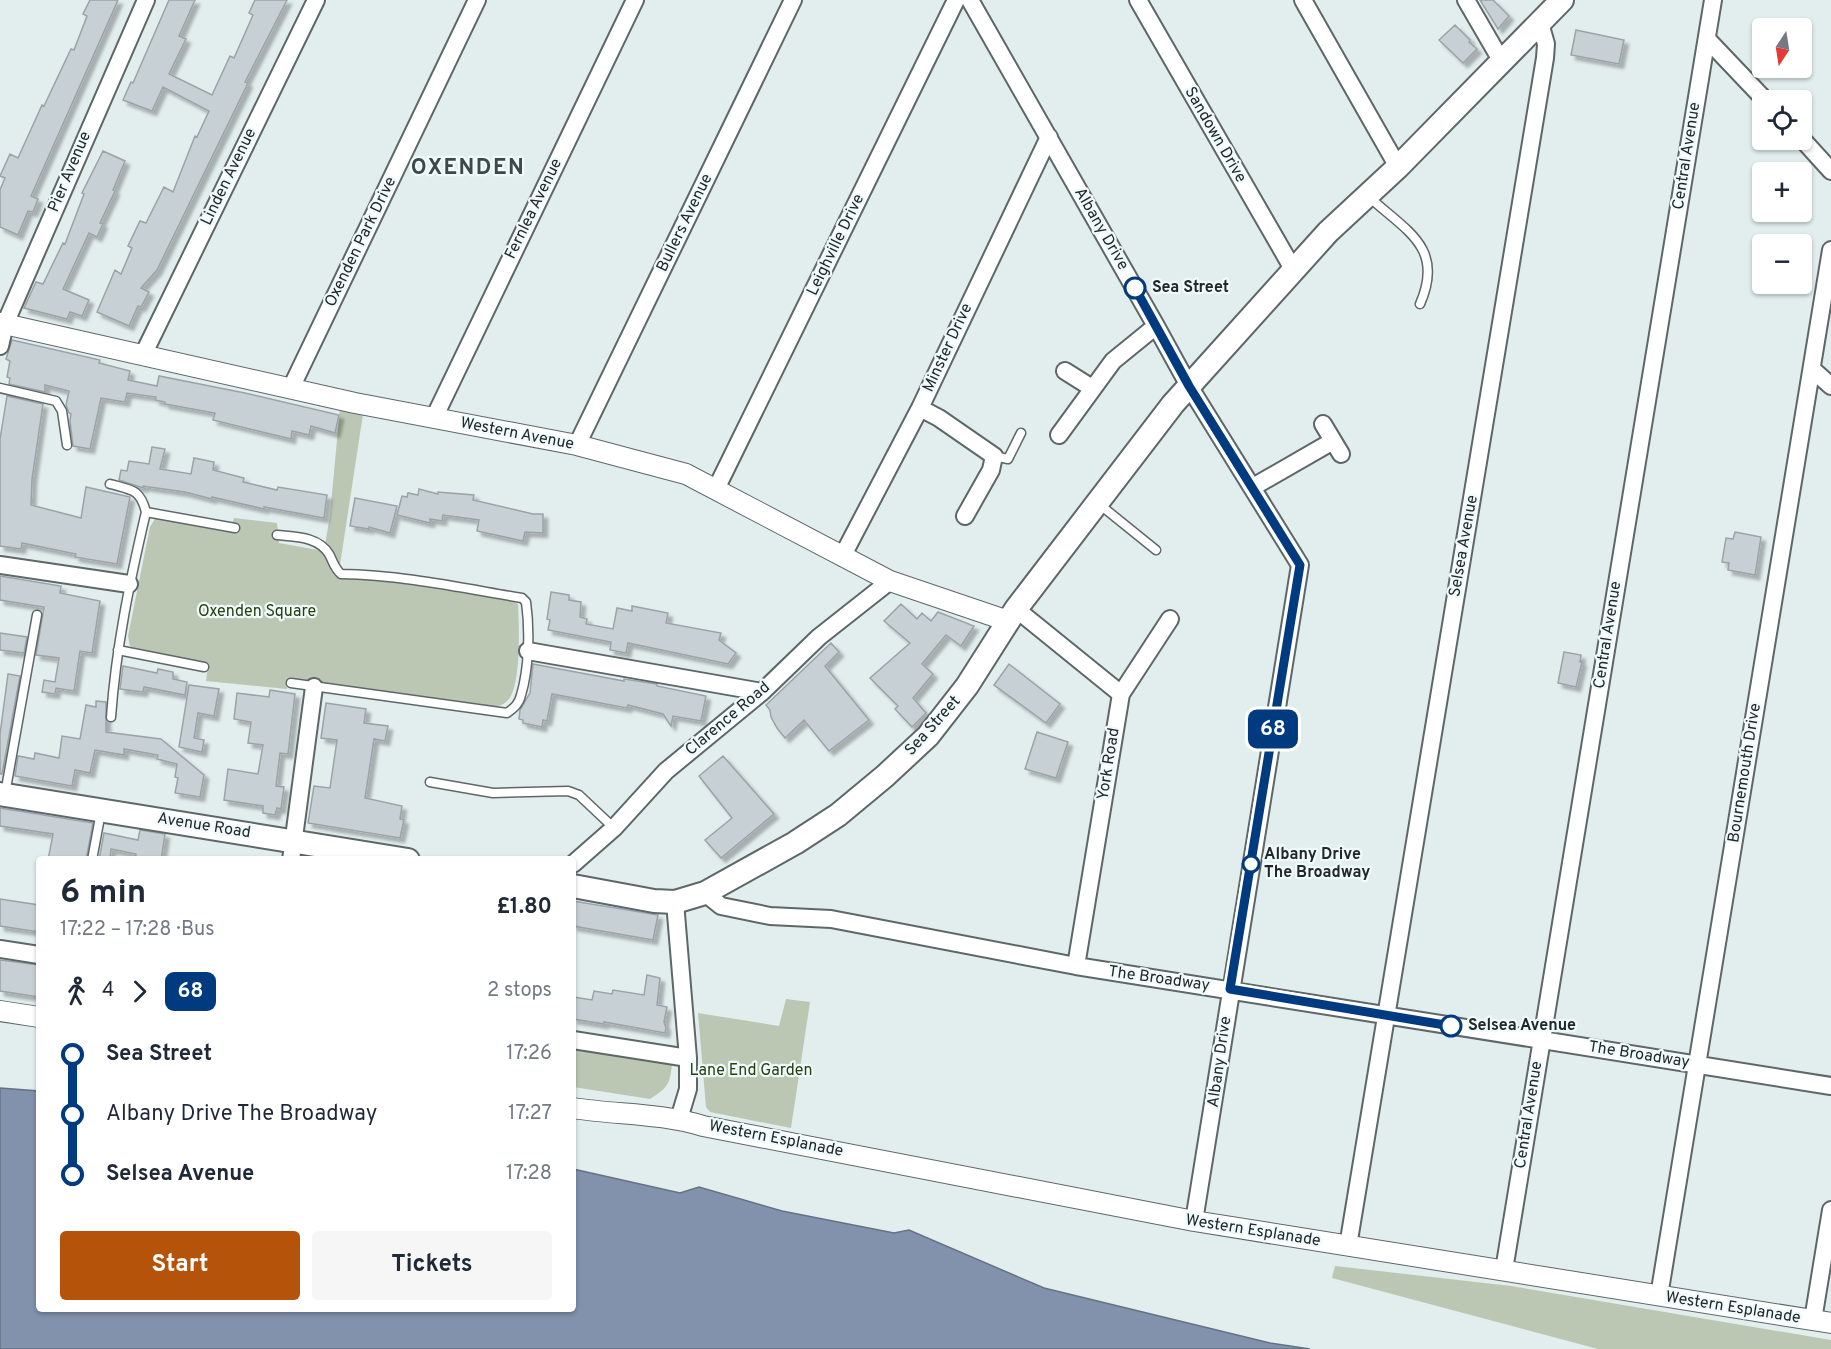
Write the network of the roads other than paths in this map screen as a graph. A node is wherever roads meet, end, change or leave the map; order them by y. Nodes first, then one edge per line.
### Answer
1 (146, 0) edge
2 (316, 0) edge
3 (477, 0) edge
4 (635, 0) edge
5 (793, 0) edge
6 (956, 0) edge
7 (970, 0) edge
8 (1138, 0) edge
9 (1303, 0) edge
10 (1466, 0) edge
11 (1562, 0) edge
12 (1713, 0) edge
13 (1540, 23) junction
14 (1707, 39) junction
15 (1502, 62) junction
16 (1755, 90) edge
17 (1048, 137) junction
18 (1812, 150) edge
19 (1398, 167) junction
20 (1831, 171) edge
21 (1367, 196) junction
22 (1831, 250) edge
23 (1293, 269) junction
24 (1420, 304) dead end
25 (2, 323) edge
26 (1156, 326) junction
27 (0, 346) edge
28 (143, 355) junction
29 (1812, 369) junction
30 (1065, 371) dead end
31 (1189, 386) junction
32 (1831, 386) edge
33 (0, 388) edge
34 (291, 388) junction
35 (1092, 388) junction
36 (920, 408) junction
37 (434, 418) junction
38 (1323, 423) dead end
39 (1021, 433) dead end
40 (1059, 435) dead end
41 (67, 445) dead end
42 (577, 445) junction
43 (994, 456) junction
44 (110, 484) dead end
45 (1253, 487) junction
46 (716, 489) junction
47 (1097, 502) junction
48 (146, 512) junction
49 (965, 516) dead end
50 (235, 528) dead end
51 (277, 536) dead end
52 (1156, 550) dead end
53 (842, 556) junction
54 (0, 565) edge
55 (890, 581) junction
56 (129, 584) junction
57 (37, 615) dead end
58 (1012, 615) junction
59 (1170, 619) dead end
60 (118, 650) junction
61 (528, 651) junction
62 (204, 667) dead end
63 (291, 683) dead end
64 (314, 687) junction
65 (762, 692) junction
66 (1121, 694) junction
67 (111, 717) dead end
68 (430, 782) dead end
69 (2, 794) edge
70 (101, 809) junction
71 (614, 828) junction
72 (293, 850) edge
73 (93, 856) edge
74 (362, 856) edge
75 (576, 861) edge
76 (576, 887) edge
77 (705, 893) junction
78 (675, 902) junction
79 (0, 949) edge
80 (36, 955) edge
81 (1076, 966) junction
82 (1230, 989) junction
83 (0, 1011) edge
84 (1385, 1016) junction
85 (36, 1017) edge
86 (576, 1040) edge
87 (1541, 1040) junction
88 (688, 1058) junction
89 (1697, 1065) junction
90 (1831, 1086) edge
91 (576, 1108) edge
92 (679, 1119) junction
93 (1831, 1210) edge
94 (1194, 1221) junction
95 (1348, 1246) junction
96 (1504, 1270) junction
97 (1659, 1296) junction
98 (1822, 1322) edge

1 - 25 street, Pier Avenue
2 - 28 street, Linden Avenue
3 - 34 street, Oxenden Park Drive
4 - 37 street, Fernlea Avenue
5 - 42 street, Bullers Avenue
6 - 46 street, Leighville Drive
7 - 17 street, Albany Drive
8 - 23 street, Sandown Drive
9 - 19 street
10 - 15 street
11 - 13 main road, Sea Street
12 - 14 street, Central Avenue
13 - 15 main road, Sea Street
13 - 84 street, Selsea Avenue
14 - 16 street
14 - 87 street, Central Avenue
15 - 19 main road, Sea Street
17 - 26 street, Albany Drive
17 - 36 street, Minster Drive
18 - 20 street
19 - 21 main road, Sea Street
21 - 23 main road, Sea Street
21 - 24 lane
22 - 29 street, Bournemouth Drive
23 - 31 main road, Sea Street
25 - 27 street, Pier Avenue
25 - 28 street, Western Avenue
26 - 31 street, Albany Drive
26 - 35 street
28 - 34 street, Western Avenue
29 - 32 street
29 - 89 street, Bournemouth Drive
30 - 35 street
31 - 45 street, Albany Drive
31 - 47 main road, Sea Street
33 - 41 lane
34 - 37 street, Western Avenue
35 - 40 street
36 - 43 street
36 - 53 street, Minster Drive
37 - 42 street, Western Avenue
38 - 45 street
39 - 43 lane
42 - 46 street, Western Avenue
43 - 49 street
44 - 48 lane
45 - 82 street, Albany Drive
46 - 53 street, Western Avenue
47 - 52 lane
47 - 58 main road, Sea Street
48 - 50 lane
48 - 56 lane
51 - 61 lane
53 - 55 street, Western Avenue
54 - 56 street
55 - 58 street, Western Avenue
55 - 65 street, Clarence Road
56 - 60 lane
57 - 69 lane
58 - 66 street
58 - 77 main road, Sea Street
59 - 66 street
60 - 62 lane
60 - 67 lane
61 - 64 lane
61 - 65 street
63 - 64 lane
64 - 72 street
65 - 71 street, Clarence Road
66 - 81 street, York Road
68 - 71 lane
69 - 70 main road, Avenue Road
70 - 72 main road, Avenue Road
70 - 73 lane
71 - 75 street, Clarence Road
72 - 74 main road, Avenue Road
76 - 78 main road
77 - 78 main road, Sea Street
77 - 81 street, The Broadway
78 - 88 street
79 - 80 street
81 - 82 street, The Broadway
82 - 84 street, The Broadway
82 - 94 street, Albany Drive
83 - 85 street
84 - 87 street, The Broadway
84 - 95 street, Selsea Avenue
86 - 88 street
87 - 89 street, The Broadway
87 - 96 street, Central Avenue
88 - 92 street
89 - 90 street, The Broadway
89 - 97 street, Bournemouth Drive
91 - 92 street, Western Esplanade
92 - 94 street, Western Esplanade
93 - 98 street
94 - 95 street, Western Esplanade
95 - 96 street, Western Esplanade
96 - 97 street, Western Esplanade
97 - 98 street, Western Esplanade

